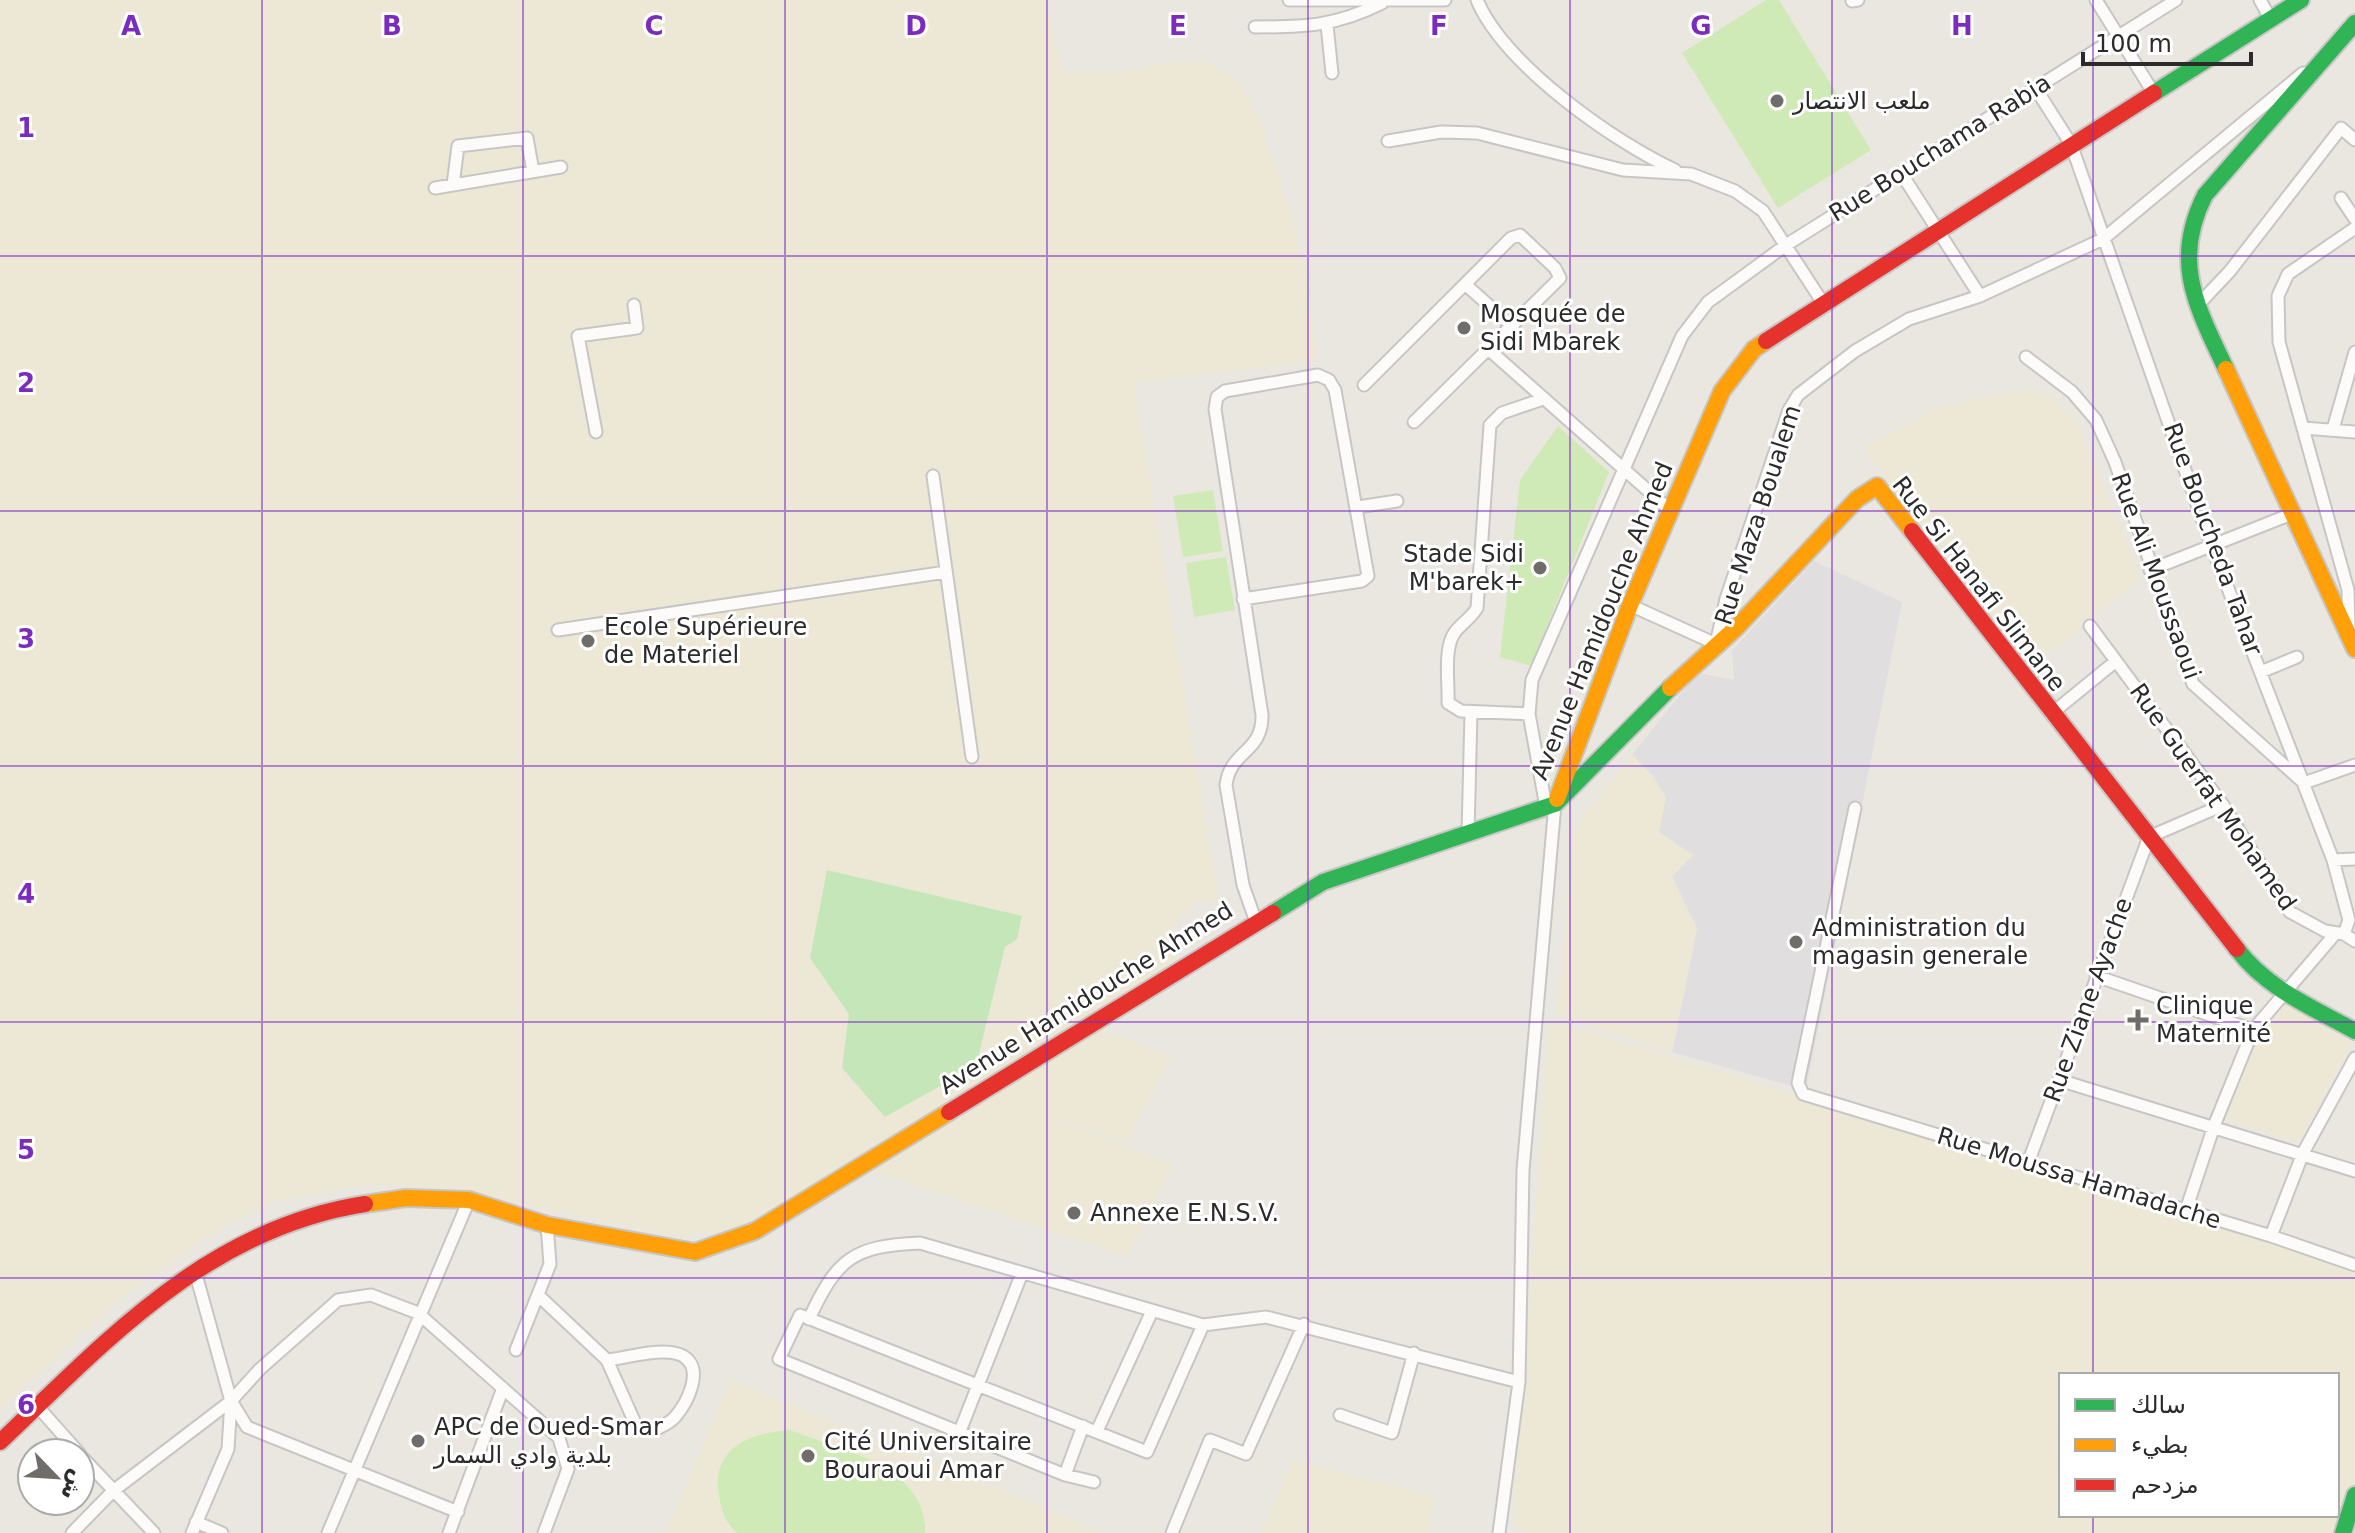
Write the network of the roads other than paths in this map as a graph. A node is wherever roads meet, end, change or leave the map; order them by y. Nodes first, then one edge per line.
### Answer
1 (1289, 0) edge
2 (1445, 0) edge
3 (1477, 0) edge
4 (2096, 0) edge
5 (2176, 0) edge
6 (2260, 0) edge
7 (2301, 0) edge
8 (1386, 1) edge
9 (2270, 18) junction
10 (1327, 25) junction
11 (1255, 27) dead end
12 (2352, 32) edge
13 (2119, 35) junction
14 (2335, 47) junction
15 (1332, 73) dead end
16 (2036, 89) junction
17 (2153, 92) junction
18 (2355, 140) edge
19 (1388, 141) dead end
20 (2071, 144) junction
21 (561, 167) dead end
22 (533, 171) junction
23 (1679, 171) junction
24 (1901, 173) junction
25 (453, 185) junction
26 (435, 188) dead end
27 (2341, 198) dead end
28 (2355, 219) edge
29 (2355, 228) edge
30 (1936, 230) junction
31 (2103, 239) junction
32 (1786, 245) junction
33 (1466, 285) junction
34 (1980, 296) junction
35 (1823, 303) junction
36 (634, 305) dead end
37 (2197, 306) junction
38 (1513, 327) junction
39 (1487, 348) junction
40 (2355, 352) edge
41 (2026, 357) dead end
42 (1364, 385) dead end
43 (1543, 399) junction
44 (1414, 422) dead end
45 (2303, 428) junction
46 (2333, 429) junction
47 (596, 432) dead end
48 (2355, 432) edge
49 (1623, 469) junction
50 (933, 476) dead end
51 (1397, 501) dead end
52 (1358, 507) junction
53 (1670, 510) junction
54 (2294, 513) junction
55 (2212, 547) junction
56 (2150, 570) junction
57 (946, 572) junction
58 (1243, 599) junction
59 (1630, 605) junction
60 (2090, 626) dead end
61 (558, 630) dead end
62 (2349, 632) junction
63 (1716, 644) junction
64 (2355, 649) edge
65 (2297, 657) dead end
66 (2116, 661) junction
67 (2263, 671) junction
68 (1471, 712) junction
69 (1529, 714) junction
70 (2051, 714) junction
71 (972, 757) dead end
72 (2355, 765) edge
73 (2304, 783) junction
74 (1551, 805) junction
75 (2223, 805) junction
76 (1855, 808) dead end
77 (1468, 834) junction
78 (2149, 837) junction
79 (2355, 859) edge
80 (2333, 860) junction
81 (1256, 922) junction
82 (2345, 936) edge
83 (2096, 976) junction
84 (2286, 993) junction
85 (2253, 1030) junction
86 (2355, 1031) edge
87 (2355, 1058) edge
88 (2059, 1080) junction
89 (2214, 1126) junction
90 (2303, 1153) junction
91 (2028, 1163) junction
92 (2355, 1171) edge
93 (469, 1200) junction
94 (2186, 1210) junction
95 (547, 1225) junction
96 (2271, 1236) junction
97 (2355, 1265) edge
98 (195, 1271) junction
99 (1022, 1273) junction
100 (539, 1296) junction
101 (1152, 1311) junction
102 (418, 1313) junction
103 (809, 1319) junction
104 (1304, 1324) junction
105 (1203, 1325) junction
106 (516, 1350) dead end
107 (1414, 1353) junction
108 (607, 1360) junction
109 (1519, 1382) junction
110 (977, 1384) junction
111 (503, 1388) junction
112 (231, 1401) junction
113 (38, 1407) junction
114 (1340, 1415) dead end
115 (1083, 1426) junction
116 (960, 1431) junction
117 (1097, 1431) junction
118 (64, 1437) edge
119 (0, 1442) edge
120 (354, 1469) junction
121 (96, 1472) edge
122 (1065, 1475) junction
123 (1094, 1482) dead end
124 (113, 1491) junction
125 (2355, 1495) edge
126 (458, 1512) junction
127 (194, 1528) edge
128 (72, 1533) edge
129 (154, 1533) edge
130 (222, 1533) edge
131 (328, 1533) edge
132 (449, 1533) edge
133 (544, 1533) edge
134 (1172, 1533) edge
135 (1499, 1533) edge
136 (2343, 1533) edge

1 - 8 street
2 - 8 street
3 - 23 street
4 - 13 street
5 - 13 street, Rue Bouchama Rabia
6 - 9 street
7 - 9 main road, Avenue Hamidouche Ahmed
8 - 10 street
9 - 17 main road, Avenue Hamidouche Ahmed
10 - 11 street
10 - 15 street
12 - 14 main road
13 - 16 street, Rue Bouchama Rabia
13 - 17 street
14 - 31 street, Rue Maza Boualem
14 - 37 main road
16 - 20 street, Rue Boucheda Tahar
16 - 24 street, Rue Bouchama Rabia
17 - 20 main road, Avenue Hamidouche Ahmed
18 - 37 street
19 - 23 street
20 - 30 main road, Avenue Hamidouche Ahmed
20 - 31 street, Rue Boucheda Tahar
21 - 22 street
22 - 25 street
22 - 25 street
23 - 32 street
24 - 30 street
24 - 32 street, Rue Bouchama Rabia
25 - 26 street
27 - 28 street
29 - 45 street
30 - 34 street
30 - 35 main road, Avenue Hamidouche Ahmed
31 - 34 street, Rue Maza Boualem
31 - 55 street, Rue Boucheda Tahar
32 - 35 street
32 - 49 street, Rue Bouchama Rabia
33 - 38 street
33 - 38 street
33 - 42 street
34 - 63 street, Rue Maza Boualem
35 - 53 main road, Avenue Hamidouche Ahmed
36 - 47 street
37 - 54 main road
38 - 39 street
39 - 43 street
39 - 44 street
40 - 46 street
41 - 56 street, Rue Ali Moussaoui
43 - 49 street
43 - 68 street
45 - 46 street
45 - 62 street
46 - 48 street
49 - 53 street
49 - 69 street, Rue Bouchama Rabia
50 - 57 street
51 - 52 street
52 - 58 street
52 - 58 street
53 - 59 main road, Avenue Hamidouche Ahmed
54 - 55 street
54 - 62 main road
55 - 56 street
55 - 67 street, Rue Boucheda Tahar
56 - 73 street, Rue Ali Moussaoui
57 - 61 street
57 - 71 street
58 - 81 street
59 - 63 street
59 - 74 main road, Avenue Hamidouche Ahmed
60 - 66 street, Rue Guerfat Mohamed
62 - 64 main road
63 - 70 main road, Rue Si Hanafi Slimane
63 - 74 main road, Rue Si Hanafi Slimane
65 - 67 street
66 - 70 street
66 - 75 street, Rue Guerfat Mohamed
67 - 73 street, Rue Boucheda Tahar
68 - 69 street
68 - 77 street
69 - 74 street, Rue Bouchama Rabia
70 - 78 main road, Rue Si Hanafi Slimane
72 - 73 street
73 - 80 street, Rue Boucheda Tahar
74 - 77 main road, Avenue Hamidouche Ahmed
74 - 109 street, Rue Bouchama Rabia
75 - 78 street
75 - 82 street, Rue Guerfat Mohamed
76 - 91 street, Rue Moussa Hamadache
77 - 81 main road, Avenue Hamidouche Ahmed
78 - 83 street, Rue Ziane Ayache
78 - 84 main road, Rue Si Hanafi Slimane
79 - 80 street
80 - 82 street, Rue Boucheda Tahar
81 - 95 main road, Avenue Hamidouche Ahmed
82 - 84 street
83 - 85 street
83 - 88 street, Rue Ziane Ayache
84 - 85 street
84 - 86 main road, Rue Si Hanafi Slimane
85 - 89 street
87 - 90 street
88 - 89 street
88 - 91 street, Rue Ziane Ayache
89 - 90 street
89 - 94 street
90 - 92 street
90 - 96 street
91 - 94 street, Rue Moussa Hamadache
93 - 95 main road, Avenue Hamidouche Ahmed
93 - 98 main road, Avenue Hamidouche Ahmed
93 - 102 street
94 - 96 street, Rue Moussa Hamadache
95 - 100 street
96 - 97 street, Rue Moussa Hamadache
98 - 112 street
98 - 113 main road, Avenue Hamidouche Ahmed
99 - 101 street
99 - 103 street
99 - 110 street
100 - 106 street
100 - 108 street
101 - 105 street
101 - 117 street
102 - 111 street
102 - 112 street
102 - 120 street
103 - 110 street
103 - 116 street
104 - 105 street
104 - 107 street
104 - 134 street
105 - 117 street
107 - 109 street
107 - 114 street
108 - 108 street
109 - 135 street, Rue Bouchama Rabia
110 - 115 street
110 - 116 street
111 - 126 street
111 - 133 street
112 - 120 street
112 - 124 street
112 - 127 street
113 - 118 street
113 - 119 main road, Avenue Hamidouche Ahmed
115 - 117 street
115 - 122 street
116 - 122 street
120 - 126 street
120 - 131 street
121 - 124 street
122 - 123 street
124 - 128 street
124 - 129 street
125 - 136 main road
126 - 132 street
127 - 130 street

